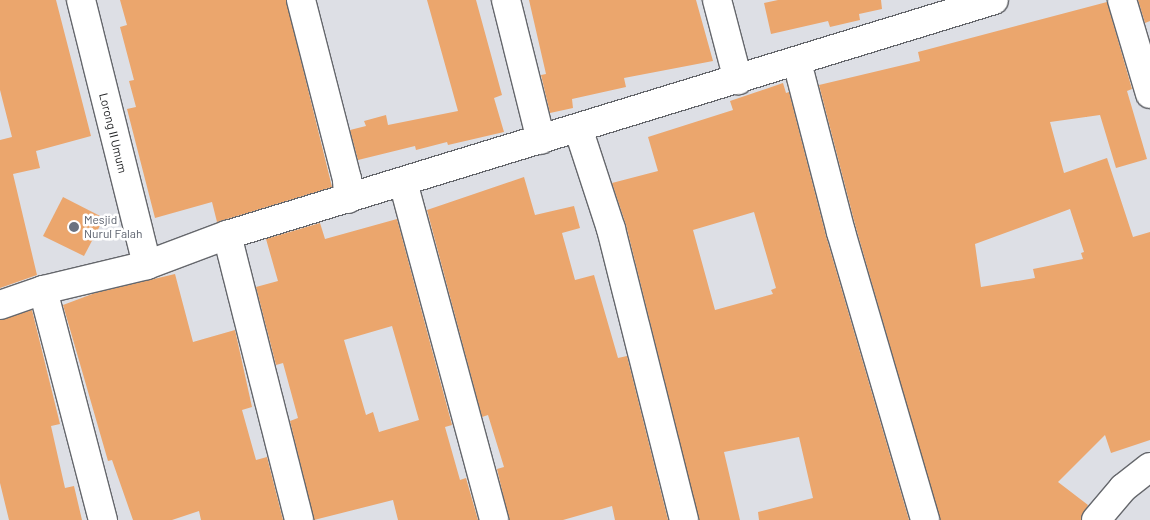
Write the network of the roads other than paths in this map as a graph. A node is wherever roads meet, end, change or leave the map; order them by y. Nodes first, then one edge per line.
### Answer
1 (81, 0) edge
2 (301, 0) edge
3 (506, 0) edge
4 (717, 0) edge
5 (994, 0) edge
6 (1122, 0) edge
7 (926, 11) edge
8 (797, 62) junction
9 (738, 80) junction
10 (1150, 94) edge
11 (578, 128) junction
12 (541, 140) junction
13 (403, 182) junction
14 (348, 199) junction
15 (227, 235) junction
16 (146, 265) junction
17 (43, 290) junction
18 (0, 305) edge
19 (1150, 467) edge
20 (103, 520) edge
21 (299, 520) edge
22 (494, 520) edge
23 (684, 520) edge
24 (925, 520) edge
25 (1096, 520) edge

1 - 16 street, Lorong II Umum
2 - 14 street
3 - 12 street
4 - 9 street
5 - 7 street
6 - 10 street
7 - 8 street
8 - 9 street
8 - 24 street
9 - 11 street
11 - 12 street
11 - 23 street
12 - 13 street
13 - 14 street
13 - 22 street
14 - 15 street
15 - 16 street
15 - 21 street
16 - 17 street
17 - 18 street
17 - 20 street
19 - 25 street

